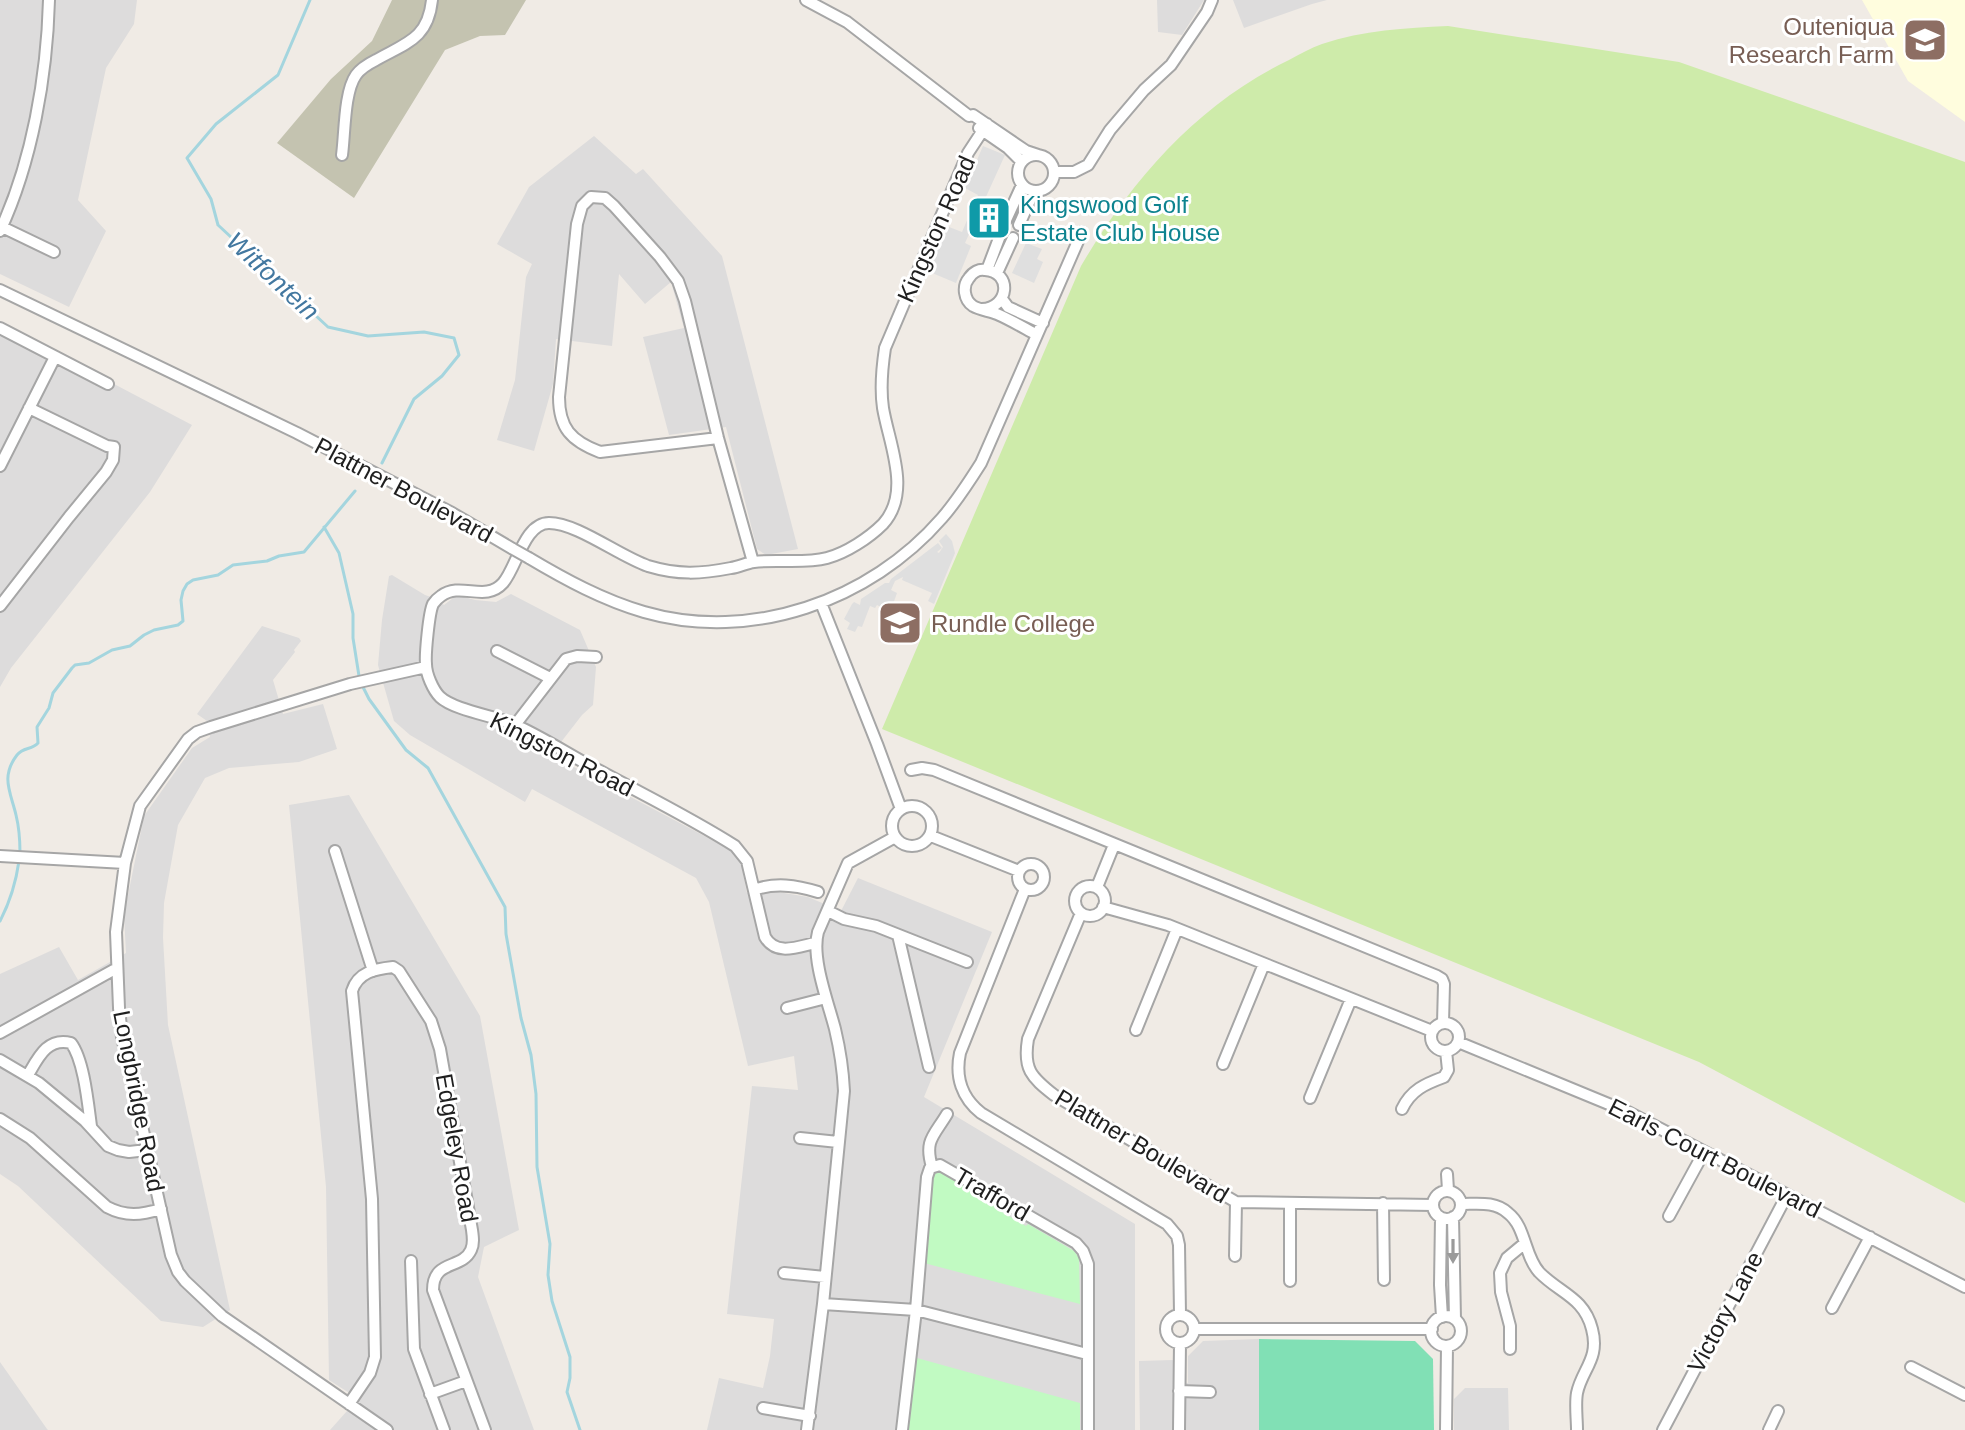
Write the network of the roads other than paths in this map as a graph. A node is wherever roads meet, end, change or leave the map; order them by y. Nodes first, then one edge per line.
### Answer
1 (49, 0) edge
2 (432, 0) edge
3 (806, 0) edge
4 (1212, 0) edge
5 (985, 127) junction
6 (342, 155) dead end
7 (1038, 155) junction
8 (1021, 161) junction
9 (1054, 172) junction
10 (1022, 185) junction
11 (1034, 191) junction
12 (1013, 204) junction
13 (1026, 210) junction
14 (1006, 220) dead end
15 (1019, 225) dead end
16 (1, 229) edge
17 (1082, 232) dead end
18 (1001, 233) dead end
19 (1013, 238) dead end
20 (995, 246) junction
21 (1007, 251) junction
22 (54, 252) dead end
23 (992, 272) junction
24 (0, 290) edge
25 (1002, 299) junction
26 (982, 309) junction
27 (1043, 323) junction
28 (0, 328) edge
29 (1037, 335) junction
30 (55, 357) junction
31 (108, 384) dead end
32 (29, 408) junction
33 (718, 438) junction
34 (0, 466) edge
35 (753, 562) junction
36 (821, 603) junction
37 (0, 606) edge
38 (497, 651) dead end
39 (596, 657) dead end
40 (426, 667) junction
41 (550, 678) junction
42 (515, 725) junction
43 (911, 770) dead end
44 (901, 809) junction
45 (931, 836) junction
46 (895, 837) junction
47 (1114, 845) junction
48 (335, 851) dead end
49 (3, 856) edge
50 (125, 863) junction
51 (1019, 871) junction
52 (1097, 887) junction
53 (1025, 889) junction
54 (754, 890) junction
55 (818, 892) dead end
56 (1103, 907) junction
57 (828, 911) junction
58 (1081, 913) junction
59 (1177, 929) junction
60 (898, 935) junction
61 (815, 943) junction
62 (967, 962) dead end
63 (1264, 964) junction
64 (117, 968) junction
65 (373, 971) junction
66 (826, 998) junction
67 (1351, 999) junction
68 (787, 1008) dead end
69 (1443, 1023) junction
70 (1136, 1030) dead end
71 (1432, 1031) junction
72 (0, 1033) edge
73 (1458, 1042) junction
74 (1446, 1051) junction
75 (0, 1060) edge
76 (1223, 1064) dead end
77 (929, 1067) dead end
78 (28, 1075) junction
79 (1310, 1098) dead end
80 (1402, 1109) dead end
81 (947, 1114) dead end
82 (0, 1119) edge
83 (91, 1126) junction
84 (800, 1138) dead end
85 (838, 1142) junction
86 (147, 1150) junction
87 (1704, 1152) junction
88 (932, 1167) junction
89 (1447, 1174) dead end
90 (1448, 1190) junction
91 (1787, 1195) junction
92 (1236, 1202) junction
93 (1290, 1203) junction
94 (1383, 1203) junction
95 (1461, 1204) junction
96 (1433, 1205) junction
97 (161, 1209) junction
98 (1669, 1216) dead end
99 (1447, 1218) junction
100 (1870, 1237) junction
101 (1525, 1243) junction
102 (1235, 1256) dead end
103 (411, 1261) dead end
104 (784, 1273) dead end
105 (825, 1277) junction
106 (1384, 1280) dead end
107 (1290, 1281) dead end
108 (1965, 1287) edge
109 (823, 1304) junction
110 (1832, 1308) dead end
111 (916, 1310) junction
112 (1180, 1314) junction
113 (1442, 1317) junction
114 (1455, 1319) junction
115 (1195, 1329) junction
116 (1432, 1329) junction
117 (1180, 1343) junction
118 (1447, 1346) junction
119 (1510, 1349) dead end
120 (1087, 1354) junction
121 (1911, 1367) dead end
122 (466, 1381) junction
123 (1179, 1391) junction
124 (1210, 1392) dead end
125 (430, 1394) junction
126 (1965, 1395) edge
127 (349, 1404) junction
128 (763, 1408) dead end
129 (1778, 1411) dead end
130 (810, 1416) junction
131 (387, 1430) edge
132 (444, 1430) edge
133 (485, 1430) edge
134 (807, 1430) edge
135 (902, 1430) edge
136 (1088, 1430) edge
137 (1179, 1430) edge
138 (1446, 1430) edge
139 (1577, 1430) edge
140 (1663, 1430) edge
141 (1769, 1430) edge

1 - 16 street
2 - 6 street
3 - 5 street
4 - 9 street
5 - 7 street
5 - 8 street
5 - 35 street, Kingston Road
7 - 8 street
7 - 9 street
8 - 10 street
9 - 11 street
10 - 11 street
10 - 12 street
11 - 13 street
12 - 13 street
12 - 14 street
13 - 15 street
16 - 22 street
17 - 27 street, Plattner Boulevard
18 - 20 street
19 - 21 street
20 - 21 street
20 - 23 street
21 - 23 street
23 - 25 street
23 - 26 street
24 - 36 street, Plattner Boulevard, bridge
25 - 26 street
25 - 27 street
26 - 29 street
27 - 29 street, Plattner Boulevard
28 - 30 street
29 - 36 street, Plattner Boulevard
30 - 31 street
30 - 32 street
32 - 34 street
32 - 37 street
33 - 33 street
33 - 35 street
35 - 40 street, Kingston Road
36 - 44 street
38 - 41 street
39 - 41 street
40 - 42 street, Kingston Road
40 - 50 street, Longbridge Road
41 - 42 street
42 - 54 street, Kingston Road
43 - 47 street
44 - 45 street
44 - 46 street
45 - 46 street
45 - 51 street
46 - 57 street
47 - 52 street
47 - 69 street
48 - 65 street
49 - 50 street
50 - 64 street, Longbridge Road
51 - 53 street
51 - 53 street
52 - 56 street
52 - 58 street
53 - 112 street
54 - 55 street
54 - 61 street, Kingston Road
56 - 58 street
56 - 59 street
57 - 60 street
57 - 61 street
58 - 92 street, Plattner Boulevard
59 - 63 street
59 - 70 street
60 - 62 street
60 - 77 street
61 - 66 street
63 - 67 street
63 - 76 street
64 - 72 street
64 - 86 street, Longbridge Road
65 - 122 street, Edgeley Road
65 - 127 street
66 - 68 street
66 - 85 street
67 - 71 street
67 - 79 street
69 - 71 street
69 - 73 street
71 - 74 street
73 - 74 street
73 - 87 street, Earls Court Boulevard
74 - 80 street
75 - 78 street
78 - 83 street
78 - 83 street
81 - 88 street
82 - 97 street
83 - 86 street
84 - 85 street
85 - 105 street
86 - 97 street, Longbridge Road
87 - 91 street, Earls Court Boulevard
87 - 98 street
88 - 111 street, Trafford
88 - 120 street, Trafford
89 - 90 street
90 - 95 street
90 - 96 street
91 - 100 street, Earls Court Boulevard
91 - 140 street, Victory Lane
92 - 93 street, Plattner Boulevard
92 - 102 street
93 - 94 street, Plattner Boulevard
93 - 107 street
94 - 96 street, Plattner Boulevard
94 - 106 street
95 - 99 street
95 - 101 street
96 - 99 street
97 - 127 street, Longbridge Road
99 - 113 street
99 -> 114 street
100 - 108 street, Earls Court Boulevard
100 - 110 street
101 - 119 street
101 - 139 street
103 - 125 street
104 - 105 street
105 - 109 street
109 - 111 street
109 - 130 street
111 - 120 street
111 - 135 street, Trafford
112 - 115 street
112 - 117 street
113 - 114 street
113 - 116 street
114 - 118 street
115 - 116 street
115 - 117 street
116 - 118 street
117 - 123 street
118 - 138 street
120 - 136 street, Trafford
121 - 126 street
122 - 125 street
122 - 133 street, Edgeley Road
123 - 124 street
123 - 137 street
125 - 132 street
127 - 131 street, Longbridge Road
128 - 130 street
129 - 141 street
130 - 134 street

